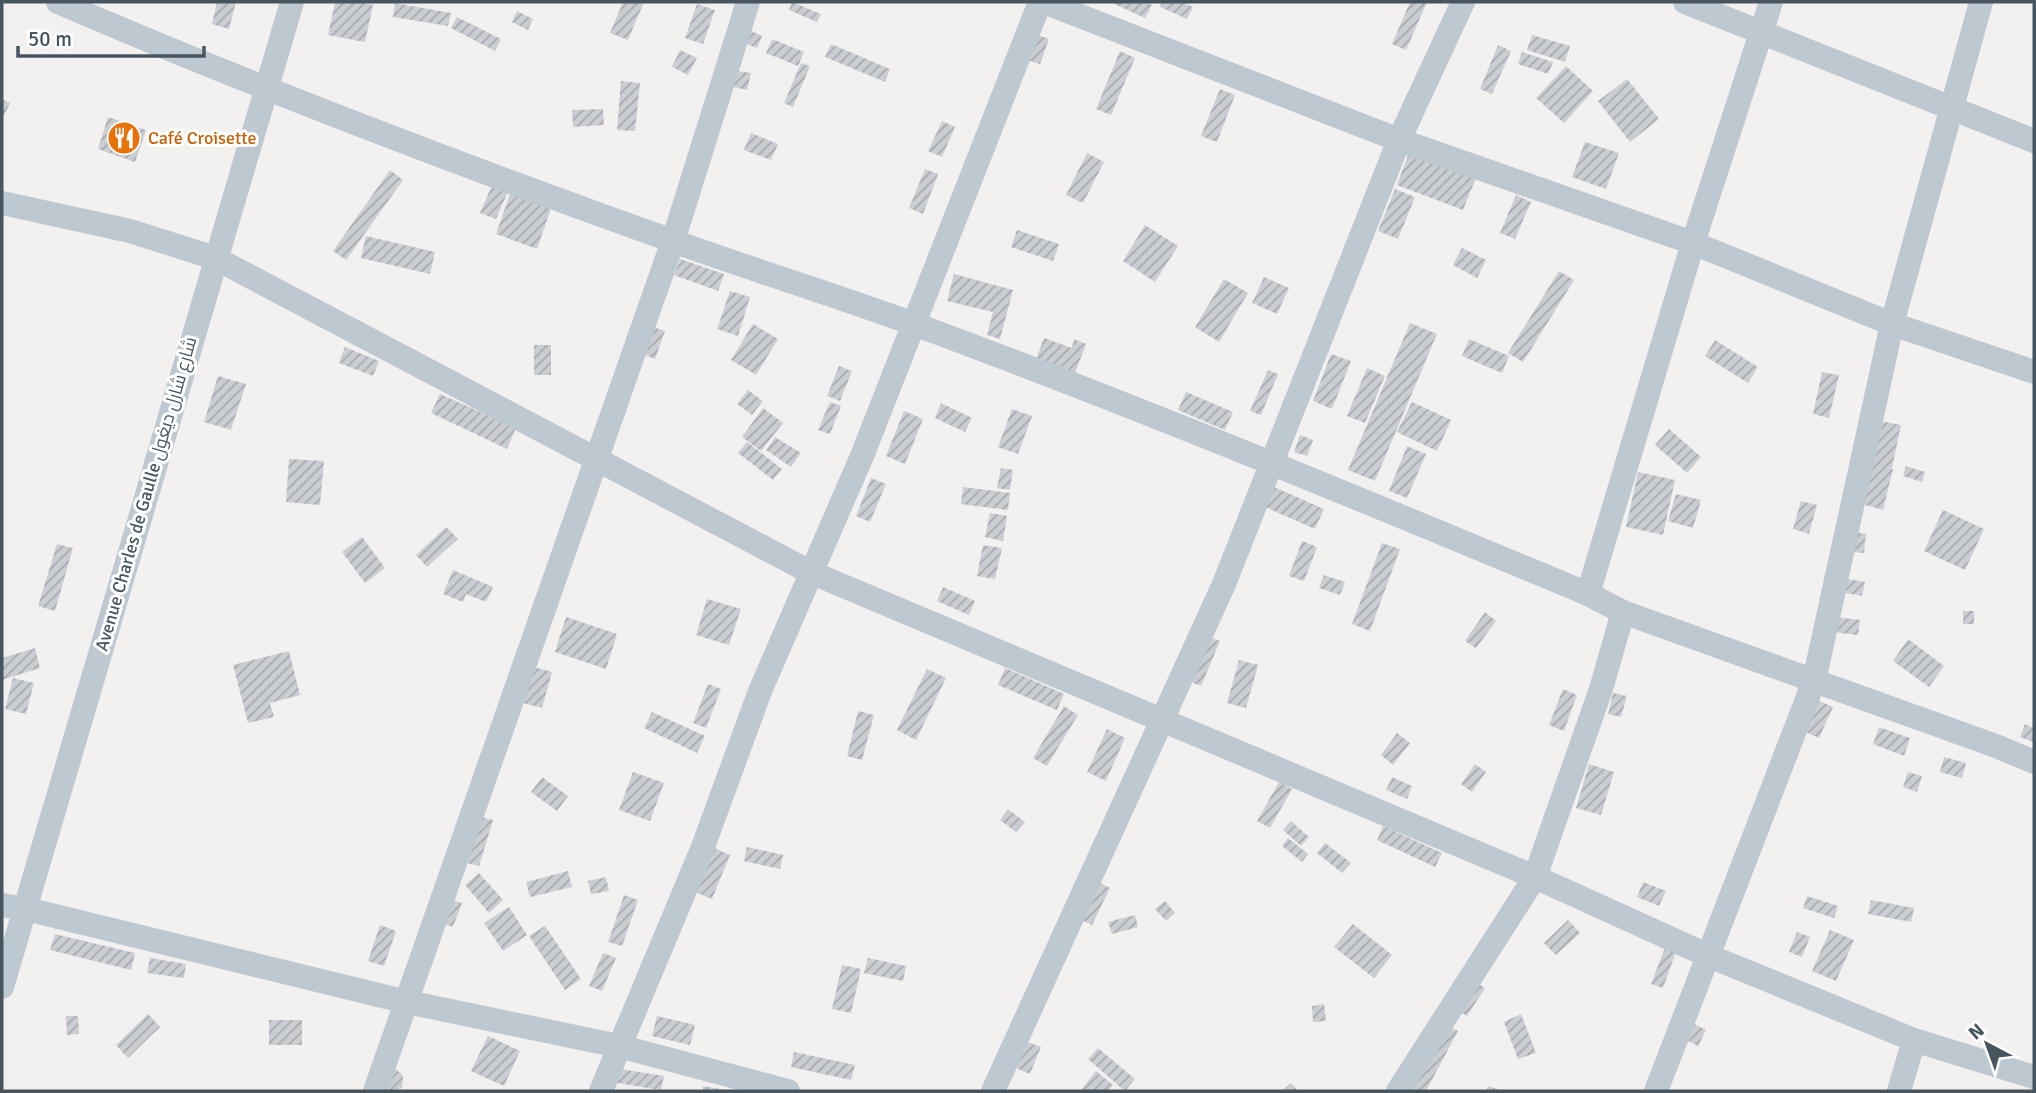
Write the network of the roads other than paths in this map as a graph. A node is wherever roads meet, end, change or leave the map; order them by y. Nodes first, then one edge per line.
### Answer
1 (58, 2) edge
2 (292, 2) edge
3 (748, 2) edge
4 (1042, 2) edge
5 (1463, 2) edge
6 (1685, 2) edge
7 (1770, 2) edge
8 (1981, 2) edge
9 (1760, 31) junction
10 (267, 88) junction
11 (1951, 109) junction
12 (1399, 140) junction
13 (2034, 141) edge
14 (2, 203) edge
15 (673, 241) junction
16 (1693, 243) junction
17 (215, 258) junction
18 (913, 324) junction
19 (1892, 324) junction
20 (2034, 372) edge
21 (597, 461) junction
22 (1273, 464) junction
23 (810, 572) junction
24 (1588, 594) junction
25 (1623, 612) junction
26 (1814, 681) junction
27 (1164, 719) junction
28 (2034, 762) edge
29 (1535, 877) junction
30 (14, 907) edge
31 (1709, 956) junction
32 (2, 987) edge
33 (407, 1002) junction
34 (1914, 1040) junction
35 (619, 1046) junction
36 (2034, 1077) edge
37 (375, 1091) edge
38 (601, 1091) edge
39 (788, 1091) edge
40 (993, 1091) edge
41 (1398, 1091) edge
42 (1656, 1091) edge
43 (1899, 1091) edge

1 - 10 street
2 - 10 street, Avenue Charles de Gaulle شارع شارل ديغول
3 - 15 street
4 - 12 street
4 - 18 street
5 - 12 street
6 - 9 street
7 - 9 street
8 - 11 street
9 - 11 street
9 - 16 street
10 - 15 street
10 - 17 street, Avenue Charles de Gaulle شارع شارل ديغول
11 - 13 street
11 - 19 street
12 - 16 street
12 - 22 street
14 - 17 street
15 - 18 street
15 - 21 street
16 - 19 street
16 - 24 street
17 - 21 street
17 - 30 street, Avenue Charles de Gaulle شارع شارل ديغول
18 - 22 street
18 - 23 street
19 - 20 street
19 - 26 street
21 - 23 street
21 - 33 street
22 - 24 street
22 - 27 street
23 - 27 street
23 - 35 street
24 - 25 street
25 - 26 street
25 - 29 street
26 - 28 street
26 - 31 street
27 - 29 street
27 - 40 street
29 - 31 street
29 - 41 street
30 - 32 street, Avenue Charles de Gaulle شارع شارل ديغول
30 - 33 street
31 - 34 street
31 - 42 street
33 - 35 street
33 - 37 street
34 - 36 street
34 - 43 street
35 - 38 street
35 - 39 street

